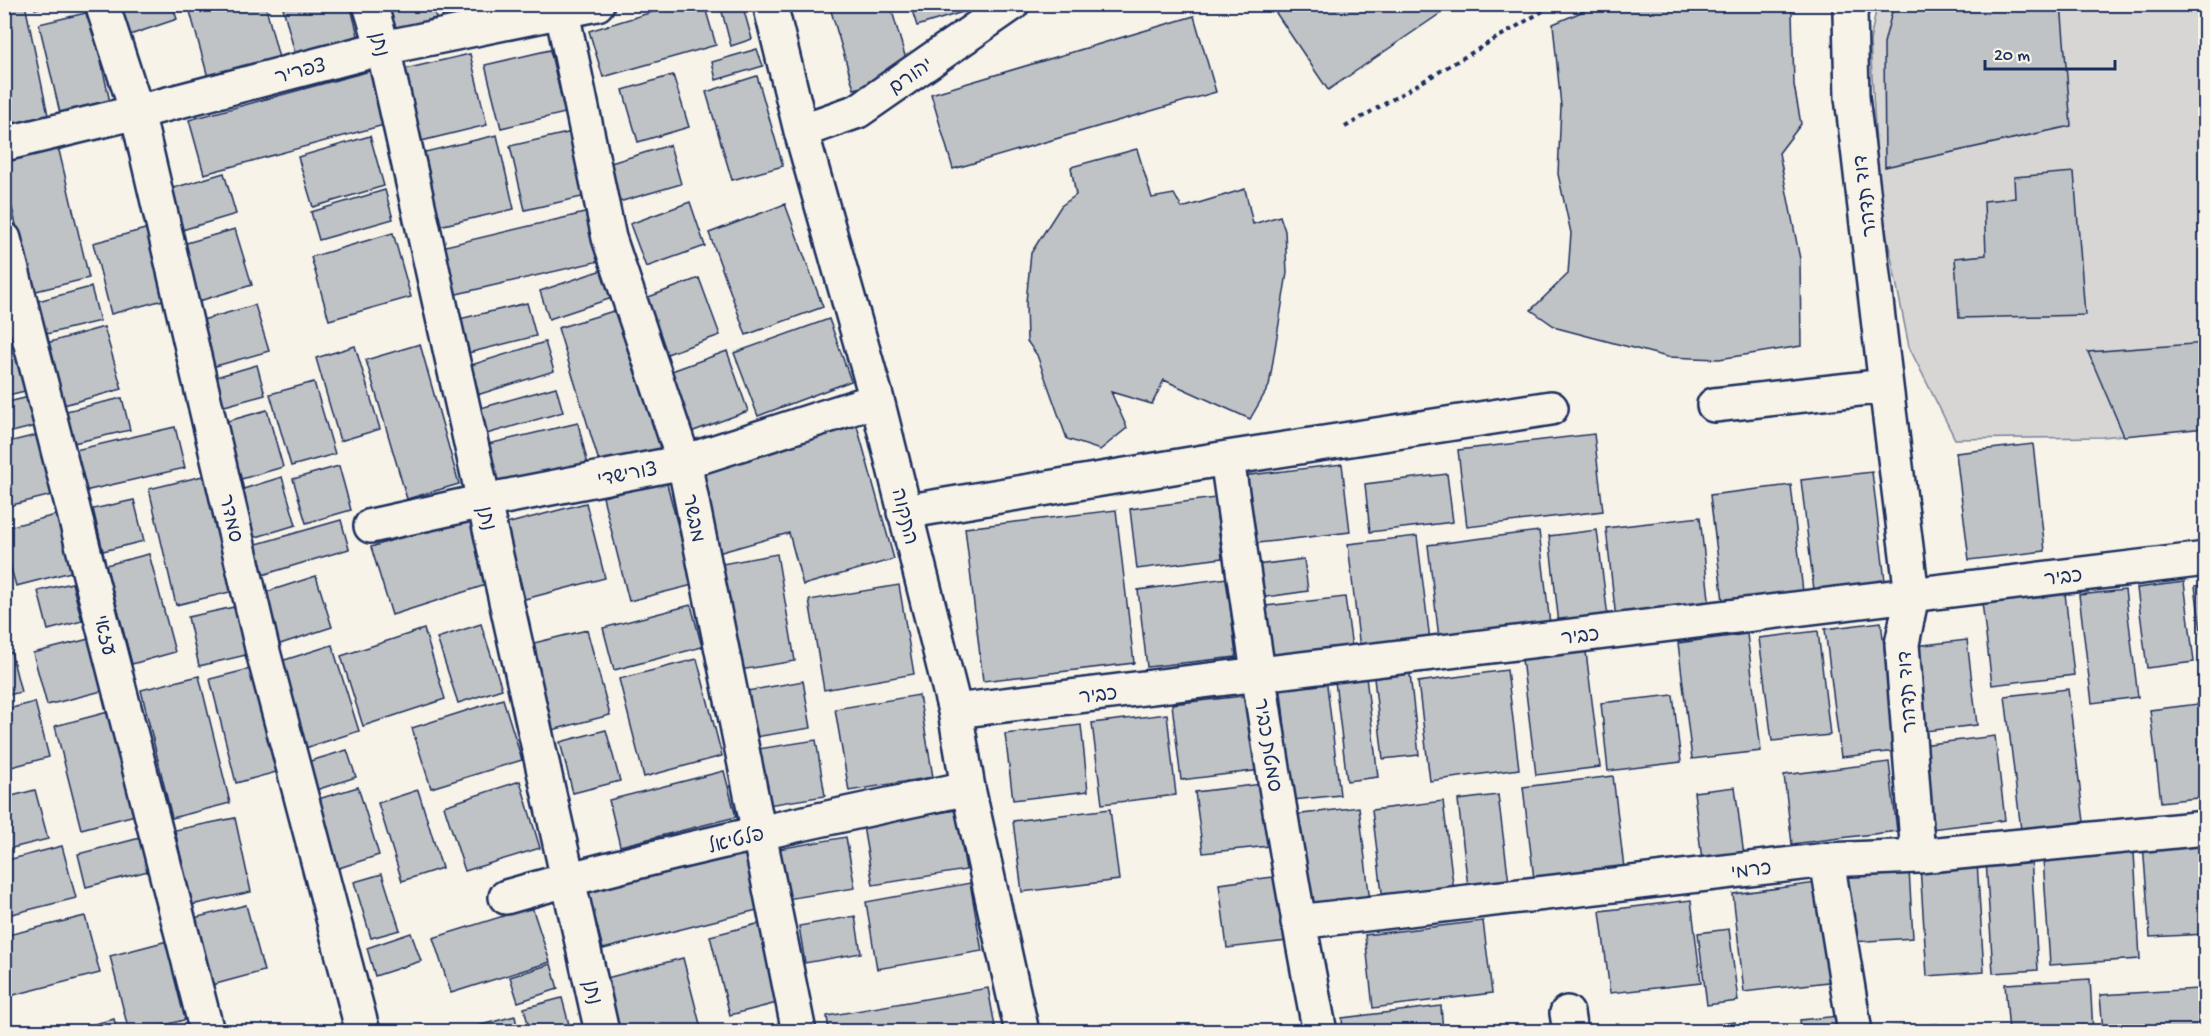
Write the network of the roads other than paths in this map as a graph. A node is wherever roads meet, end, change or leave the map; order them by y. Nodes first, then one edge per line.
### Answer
1 (102, 4) edge
2 (370, 4) edge
3 (597, 4) edge
4 (770, 4) edge
5 (1012, 4) edge
6 (1852, 4) edge
7 (562, 12) junction
8 (382, 48) junction
9 (137, 112) junction
10 (801, 131) junction
11 (4, 144) edge
12 (4, 239) edge
13 (1886, 386) junction
14 (877, 400) junction
15 (1714, 405) dead end
16 (1551, 408) dead end
17 (1227, 458) junction
18 (684, 462) junction
19 (484, 501) junction
20 (904, 512) junction
21 (371, 526) dead end
22 (2205, 559) edge
23 (1912, 595) junction
24 (1258, 674) junction
25 (955, 711) junction
26 (968, 788) junction
27 (2205, 828) edge
28 (758, 833) junction
29 (1918, 856) junction
30 (1827, 860) junction
31 (568, 879) junction
32 (506, 897) dead end
33 (1298, 922) junction
34 (207, 1032) edge
35 (363, 1032) edge
36 (602, 1032) edge
37 (800, 1032) edge
38 (1022, 1032) edge
39 (1320, 1032) edge
40 (1855, 1032) edge

1 - 9 street, סמדר
2 - 8 street, נתן
3 - 7 street, צפריר
4 - 10 street, התקוה
5 - 10 street, יהורם
6 - 13 street, דוד תדהר
7 - 8 street, צפריר
7 - 18 street, מבשר
8 - 9 street, צפריר
8 - 19 street, נתן
9 - 11 street, צפריר
9 - 35 street, סמדר
10 - 14 street, התקוה
12 - 34 street, עזאי
13 - 15 street
13 - 23 street, דוד תדהר
14 - 18 street, צורישדי
14 - 20 street, התקוה
16 - 17 street
17 - 20 street
17 - 24 street, סמטת כביר
18 - 19 street, צורישדי
18 - 28 street, מבשר
19 - 21 street, צורישדי
19 - 31 street, נתן
20 - 25 street, התקוה
22 - 23 street, כביר
23 - 24 street, כביר
23 - 29 street, דוד תדהר
24 - 25 street, כביר
24 - 33 street, סמטת כביר
25 - 26 street, התקוה
26 - 28 street, פלטיאל
26 - 38 street, התקוה
27 - 29 street, כרמי
28 - 31 street, פלטיאל
28 - 37 street, מבשר
29 - 30 street, כרמי
30 - 33 street, כרמי
30 - 40 street
31 - 32 street, פלטיאל
31 - 36 street, נתן
33 - 39 street, סמטת כביר

